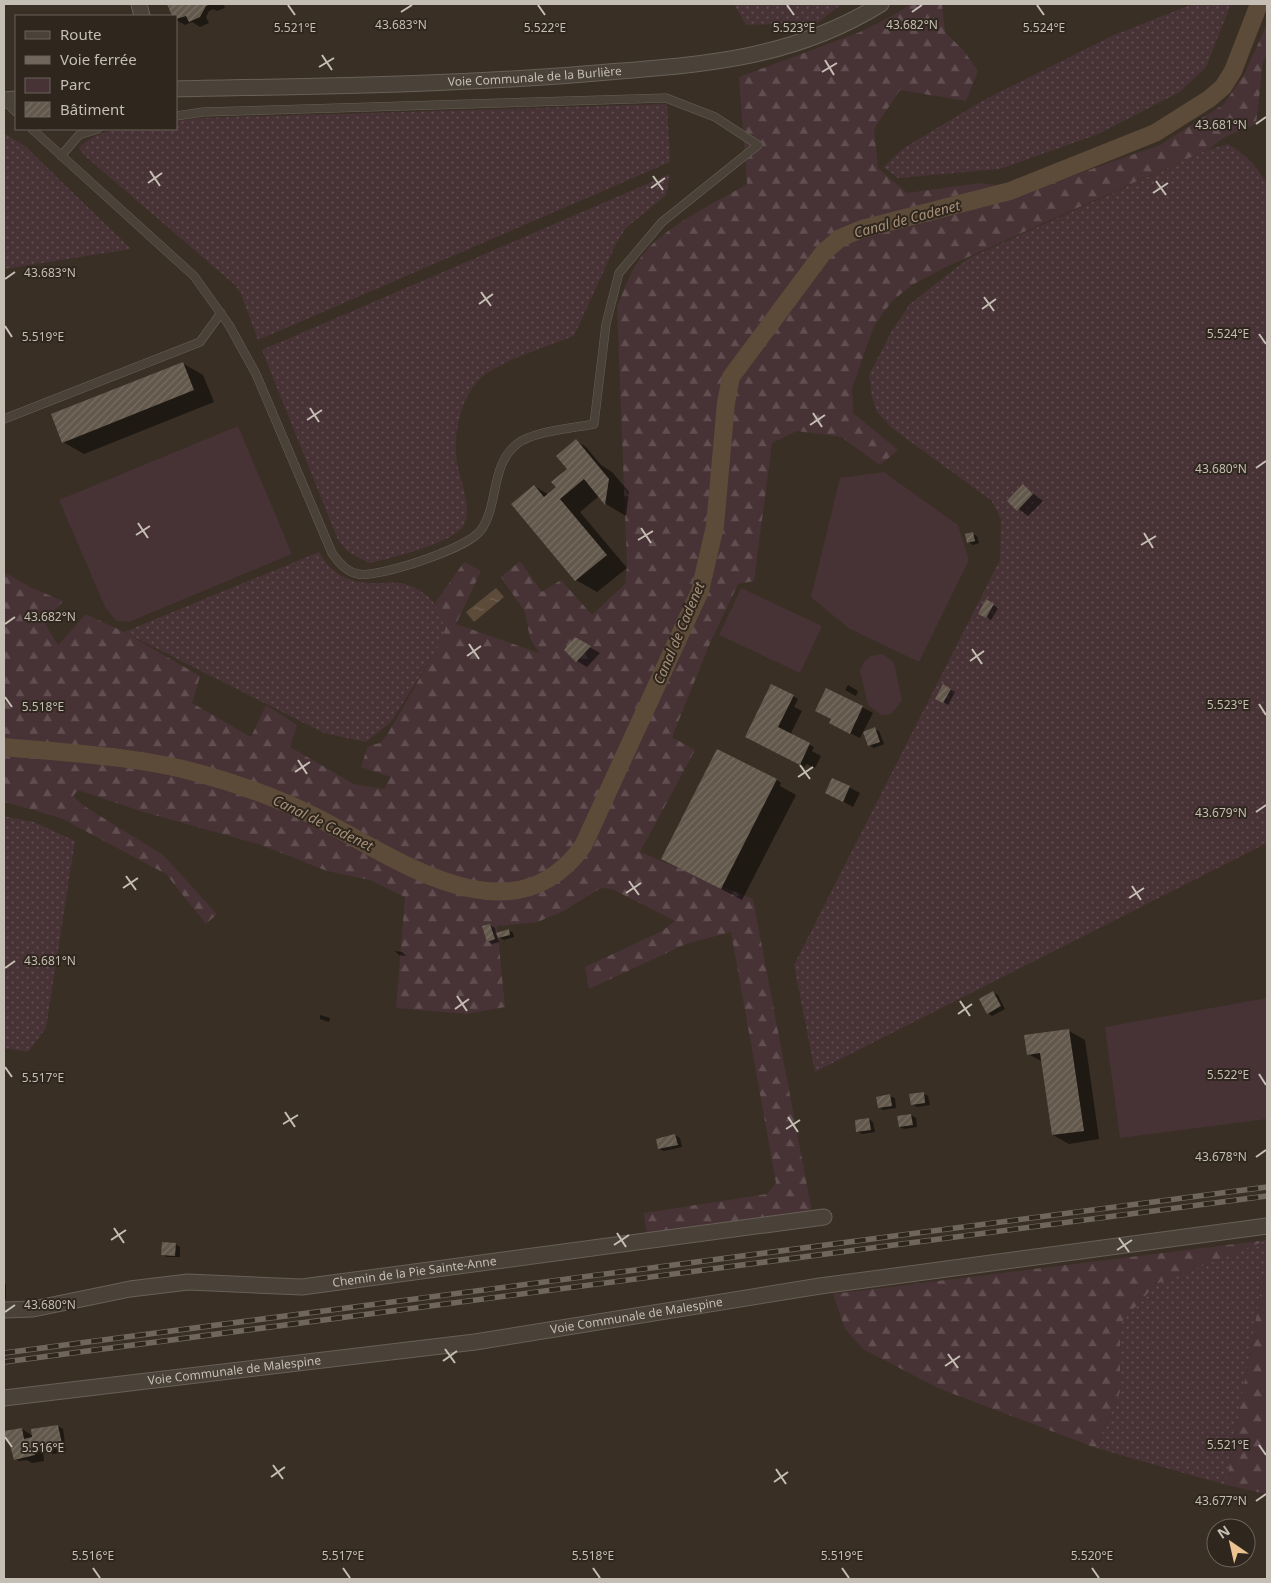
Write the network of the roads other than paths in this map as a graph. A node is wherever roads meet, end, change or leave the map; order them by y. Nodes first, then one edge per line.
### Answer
1 (881, 4) edge
2 (178, 89) edge
3 (4, 100) edge
4 (15, 111) edge
5 (178, 116) edge
6 (33, 130) edge
7 (95, 130) edge
8 (61, 156) junction
9 (221, 313) junction
10 (4, 419) edge
11 (824, 1217) dead end
12 (1267, 1226) edge
13 (4, 1310) edge
14 (4, 1398) edge

1 - 2 street, Voie Communale de la Burlière
3 - 4 lane
5 - 9 lane
6 - 8 lane
7 - 8 lane
8 - 9 lane
9 - 10 lane
11 - 13 street, Chemin de la Pie Sainte-Anne
12 - 14 street, Voie Communale de Malespine

